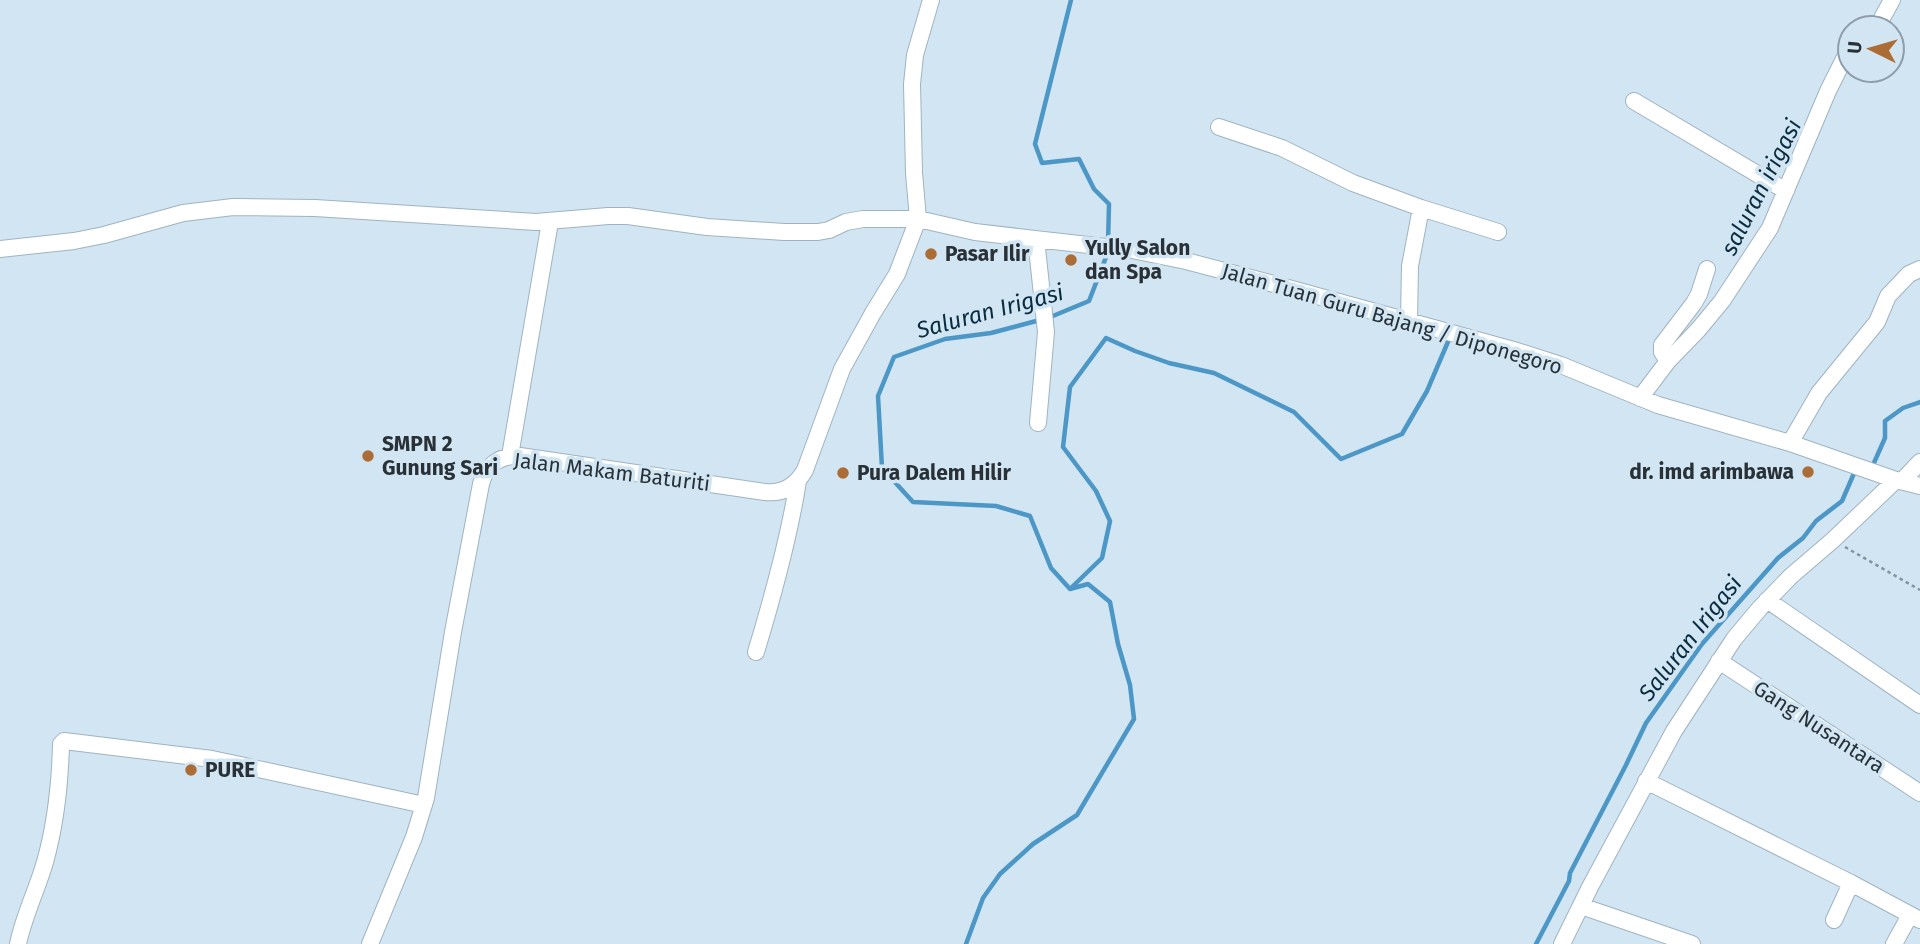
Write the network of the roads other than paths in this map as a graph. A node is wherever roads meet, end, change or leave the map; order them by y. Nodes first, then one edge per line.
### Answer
1 (931, 0) edge
2 (1836, 75) edge
3 (1634, 101) dead end
4 (1219, 127) dead end
5 (1786, 191) junction
6 (1421, 208) junction
7 (926, 220) junction
8 (550, 222) junction
9 (1498, 232) dead end
10 (1036, 239) junction
11 (0, 249) edge
12 (1707, 269) dead end
13 (1920, 269) edge
14 (1409, 320) junction
15 (1668, 361) junction
16 (1640, 398) junction
17 (1038, 423) dead end
18 (1790, 443) junction
19 (510, 456) junction
20 (1920, 462) edge
21 (798, 481) junction
22 (1899, 481) junction
23 (1920, 486) edge
24 (1767, 600) junction
25 (756, 652) dead end
26 (1719, 662) junction
27 (1920, 705) edge
28 (1646, 781) junction
29 (1920, 793) edge
30 (424, 805) junction
31 (1850, 883) junction
32 (1581, 906) junction
33 (1915, 918) edge
34 (1834, 920) dead end
35 (18, 944) edge
36 (370, 944) edge
37 (1562, 944) edge
38 (1692, 944) edge
39 (1894, 944) edge

1 - 7 street
2 - 5 street
3 - 5 street
4 - 6 street
5 - 15 street
6 - 9 street
6 - 14 street
7 - 8 street, Jalan Tuan Guru Bajang / Diponegoro
7 - 10 street, Jalan Tuan Guru Bajang / Diponegoro
7 - 21 street
8 - 11 street, Jalan Tuan Guru Bajang / Diponegoro
8 - 19 street
10 - 14 street, Jalan Tuan Guru Bajang / Diponegoro
10 - 17 street
12 - 15 street
13 - 18 street
14 - 16 street, Jalan Tuan Guru Bajang / Diponegoro
15 - 16 street
16 - 18 street, Jalan Tuan Guru Bajang / Diponegoro
18 - 22 street, Jalan Tuan Guru Bajang / Diponegoro
19 - 21 street, Jalan Makam Baturiti
19 - 30 street, Jalan Makam Baturiti
20 - 22 street
21 - 25 street
22 - 23 street, Jalan Tuan Guru Bajang / Diponegoro
22 - 24 street
24 - 26 street
24 - 27 street
26 - 28 street
26 - 29 street, Gang Nusantara
28 - 31 street
28 - 32 street
30 - 35 street
30 - 36 street, Jalan Makam Baturiti
31 - 33 street
31 - 34 street
32 - 37 street
32 - 38 street
33 - 39 street

